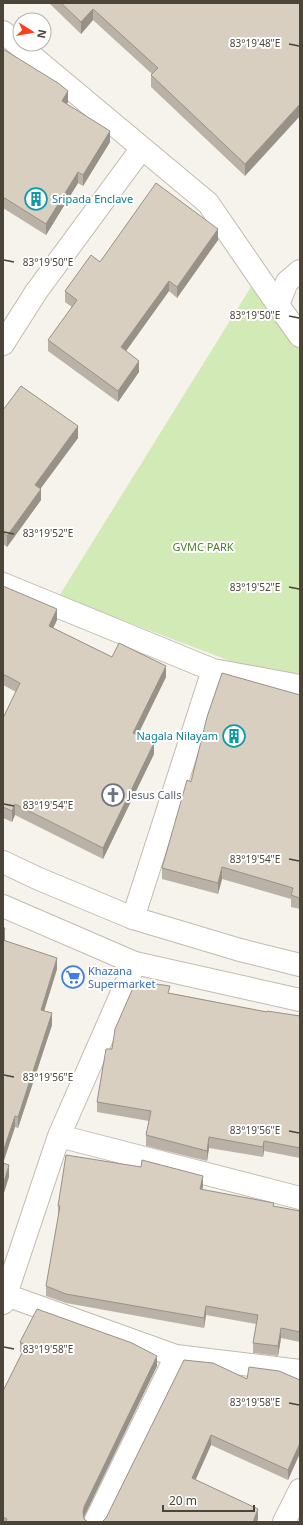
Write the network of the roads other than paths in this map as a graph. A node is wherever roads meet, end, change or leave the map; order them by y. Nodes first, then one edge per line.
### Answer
1 (3, 32) edge
2 (142, 148) junction
3 (300, 272) edge
4 (278, 305) junction
5 (300, 336) edge
6 (3, 344) edge
7 (3, 584) edge
8 (213, 670) junction
9 (300, 686) edge
10 (3, 862) edge
11 (3, 906) edge
12 (133, 918) junction
13 (135, 963) junction
14 (300, 965) edge
15 (300, 1000) edge
16 (59, 1136) junction
17 (300, 1198) edge
18 (4, 1299) edge
19 (176, 1356) junction
20 (300, 1371) edge
21 (300, 1490) edge
22 (94, 1522) edge
23 (284, 1522) edge

1 - 2 street
2 - 4 street
2 - 6 street
3 - 4 street
4 - 5 street
7 - 8 street
8 - 9 street
8 - 12 street
10 - 12 street
11 - 13 street
12 - 14 street
13 - 15 street
13 - 16 street
16 - 17 street
16 - 18 street
18 - 19 street
19 - 20 street
19 - 22 street
21 - 23 street

